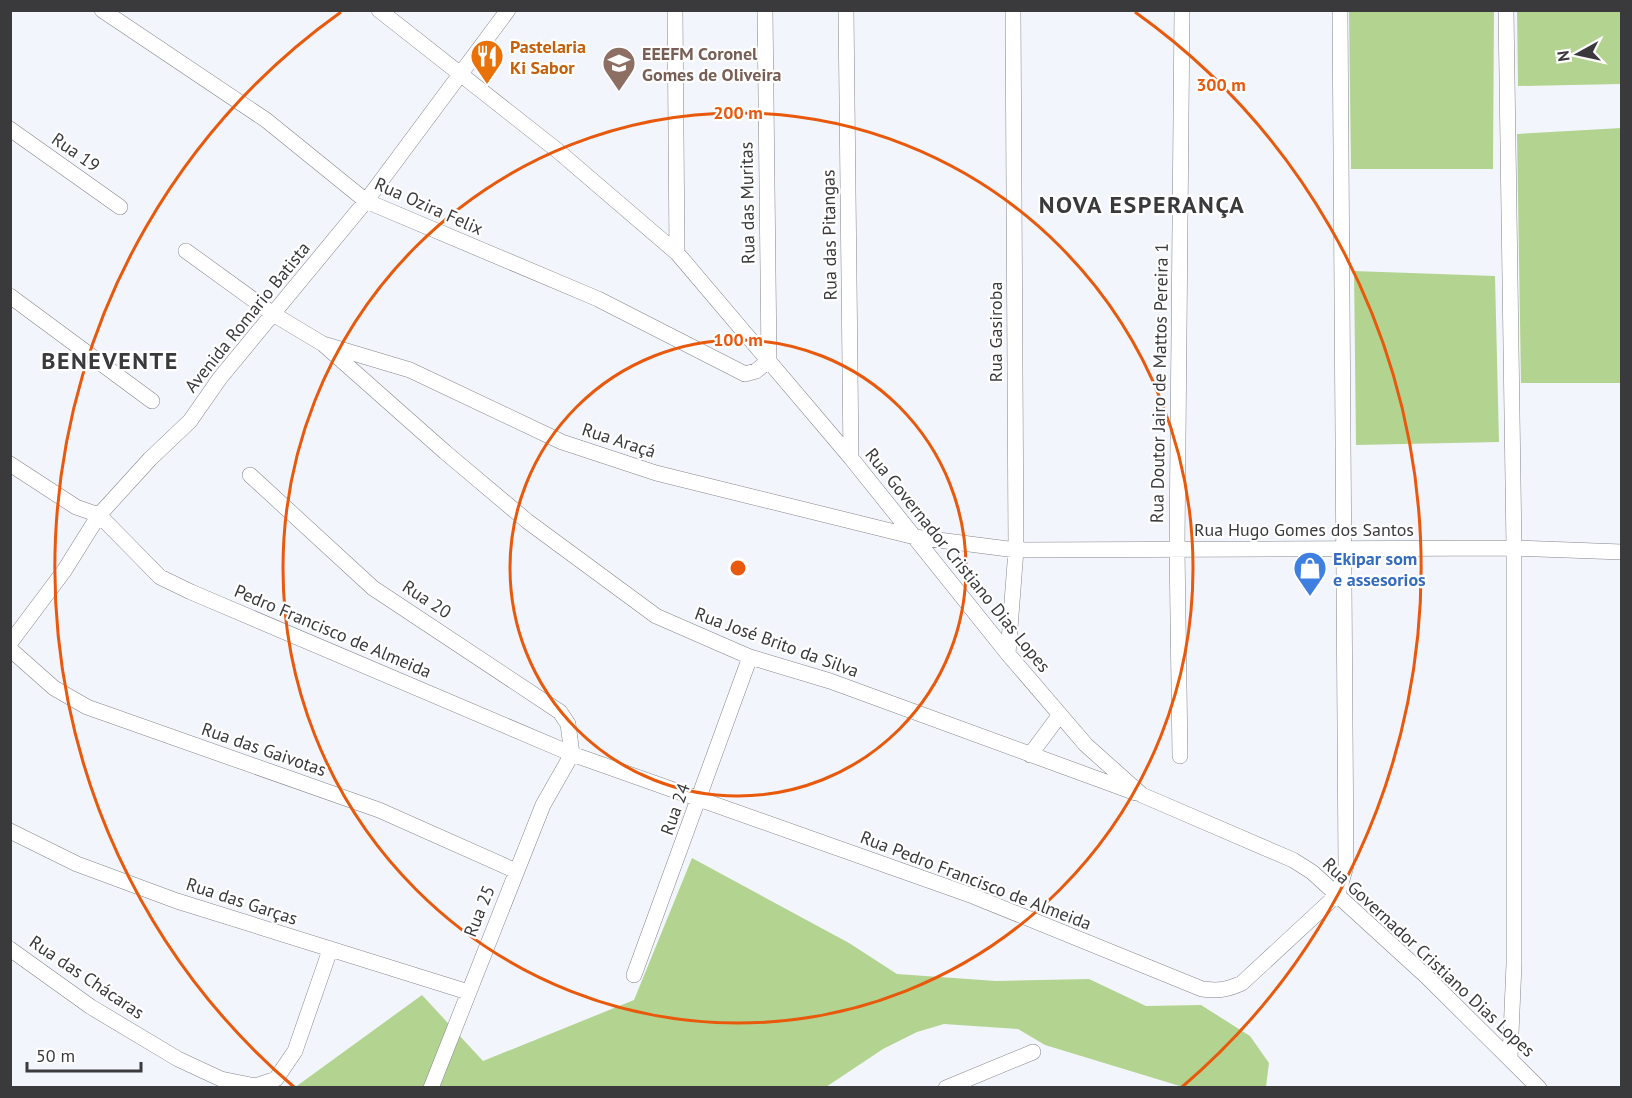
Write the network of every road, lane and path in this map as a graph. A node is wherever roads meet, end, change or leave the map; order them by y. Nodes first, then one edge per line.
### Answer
1 (102, 10) edge
2 (379, 10) edge
3 (508, 10) edge
4 (675, 10) edge
5 (765, 10) edge
6 (846, 10) edge
7 (1013, 10) edge
8 (1182, 10) edge
9 (1340, 10) edge
10 (1506, 10) edge
11 (460, 74) junction
12 (10, 129) edge
13 (366, 201) junction
14 (120, 207) dead end
15 (186, 251) dead end
16 (677, 253) junction
17 (10, 296) edge
18 (273, 314) junction
19 (323, 344) junction
20 (769, 360) junction
21 (152, 401) dead end
22 (851, 458) junction
23 (10, 464) edge
24 (250, 475) dead end
25 (99, 515) junction
26 (915, 537) junction
27 (1177, 548) junction
28 (1514, 548) junction
29 (1343, 549) junction
30 (1016, 550) junction
31 (1622, 552) edge
32 (10, 643) edge
33 (10, 650) edge
34 (1008, 654) junction
35 (750, 657) junction
36 (1059, 716) junction
37 (572, 754) junction
38 (1030, 755) junction
39 (1180, 756) dead end
40 (1142, 795) junction
41 (700, 797) junction
42 (10, 831) edge
43 (516, 871) junction
44 (1338, 894) junction
45 (10, 949) edge
46 (330, 950) junction
47 (634, 975) dead end
48 (468, 992) junction
49 (1033, 1052) dead end
50 (1510, 1057) junction
51 (431, 1088) edge
52 (946, 1088) edge
53 (1539, 1088) edge

1 - 13 street, Rua Ozira Felix
2 - 11 street, Rua Governador Cristiano Dias Lopes
3 - 11 street, Avenida Romario Batista
4 - 16 street
5 - 20 street, Rua das Muritas
6 - 22 street, Rua das Pitangas
7 - 30 street, Rua Gasiroba
8 - 27 street, Rua Doutor Jairo de Mattos Pereira 1
9 - 29 street
10 - 28 street
11 - 13 street, Avenida Romario Batista
11 - 16 street, Rua Governador Cristiano Dias Lopes
12 - 14 street, Rua 19
13 - 18 street, Avenida Romario Batista
13 - 20 street, Rua Ozira Felix
15 - 18 street, Rua José Brito da Silva
16 - 20 street, Rua Governador Cristiano Dias Lopes
17 - 21 street
18 - 19 street, Rua José Brito da Silva
18 - 25 street, Avenida Romario Batista
19 - 26 street, Rua Araçá
19 - 35 street, Rua José Brito da Silva
20 - 22 street, Rua Governador Cristiano Dias Lopes
22 - 26 street, Rua Governador Cristiano Dias Lopes
23 - 25 street
24 - 37 street, Rua 20
25 - 32 street, Avenida Romario Batista
25 - 37 street, Pedro Francisco de Almeida
26 - 30 street, Rua Hugo Gomes dos Santos
26 - 34 street, Rua Governador Cristiano Dias Lopes
27 - 29 street, Rua Hugo Gomes dos Santos
27 - 30 street, Rua Hugo Gomes dos Santos
27 - 39 street, Rua Doutor Jairo de Mattos Pereira 1
28 - 29 street, Rua Hugo Gomes dos Santos
28 - 31 street, Rua Hugo Gomes dos Santos
28 - 50 street
29 - 44 street
30 - 34 street, Rua Gasiroba
33 - 43 street, Rua das Gaivotas
34 - 36 street, Rua Governador Cristiano Dias Lopes
35 - 38 street, Rua José Brito da Silva
35 - 41 street, Rua 24
36 - 38 street
36 - 40 street, Rua Governador Cristiano Dias Lopes
37 - 41 street, Rua Pedro Francisco de Almeida
37 - 43 street, Rua 25
38 - 40 street, Rua José Brito da Silva
40 - 44 street, Rua Governador Cristiano Dias Lopes
41 - 44 street, Rua Pedro Francisco de Almeida
41 - 47 street, Rua 24
42 - 46 street, Rua das Garças
43 - 48 street, Rua 25
44 - 50 street, Rua Governador Cristiano Dias Lopes
45 - 46 street, Rua das Chácaras
46 - 48 street, Rua das Garças
48 - 51 street, Rua 25
49 - 52 street
50 - 53 street, Rua Governador Cristiano Dias Lopes

